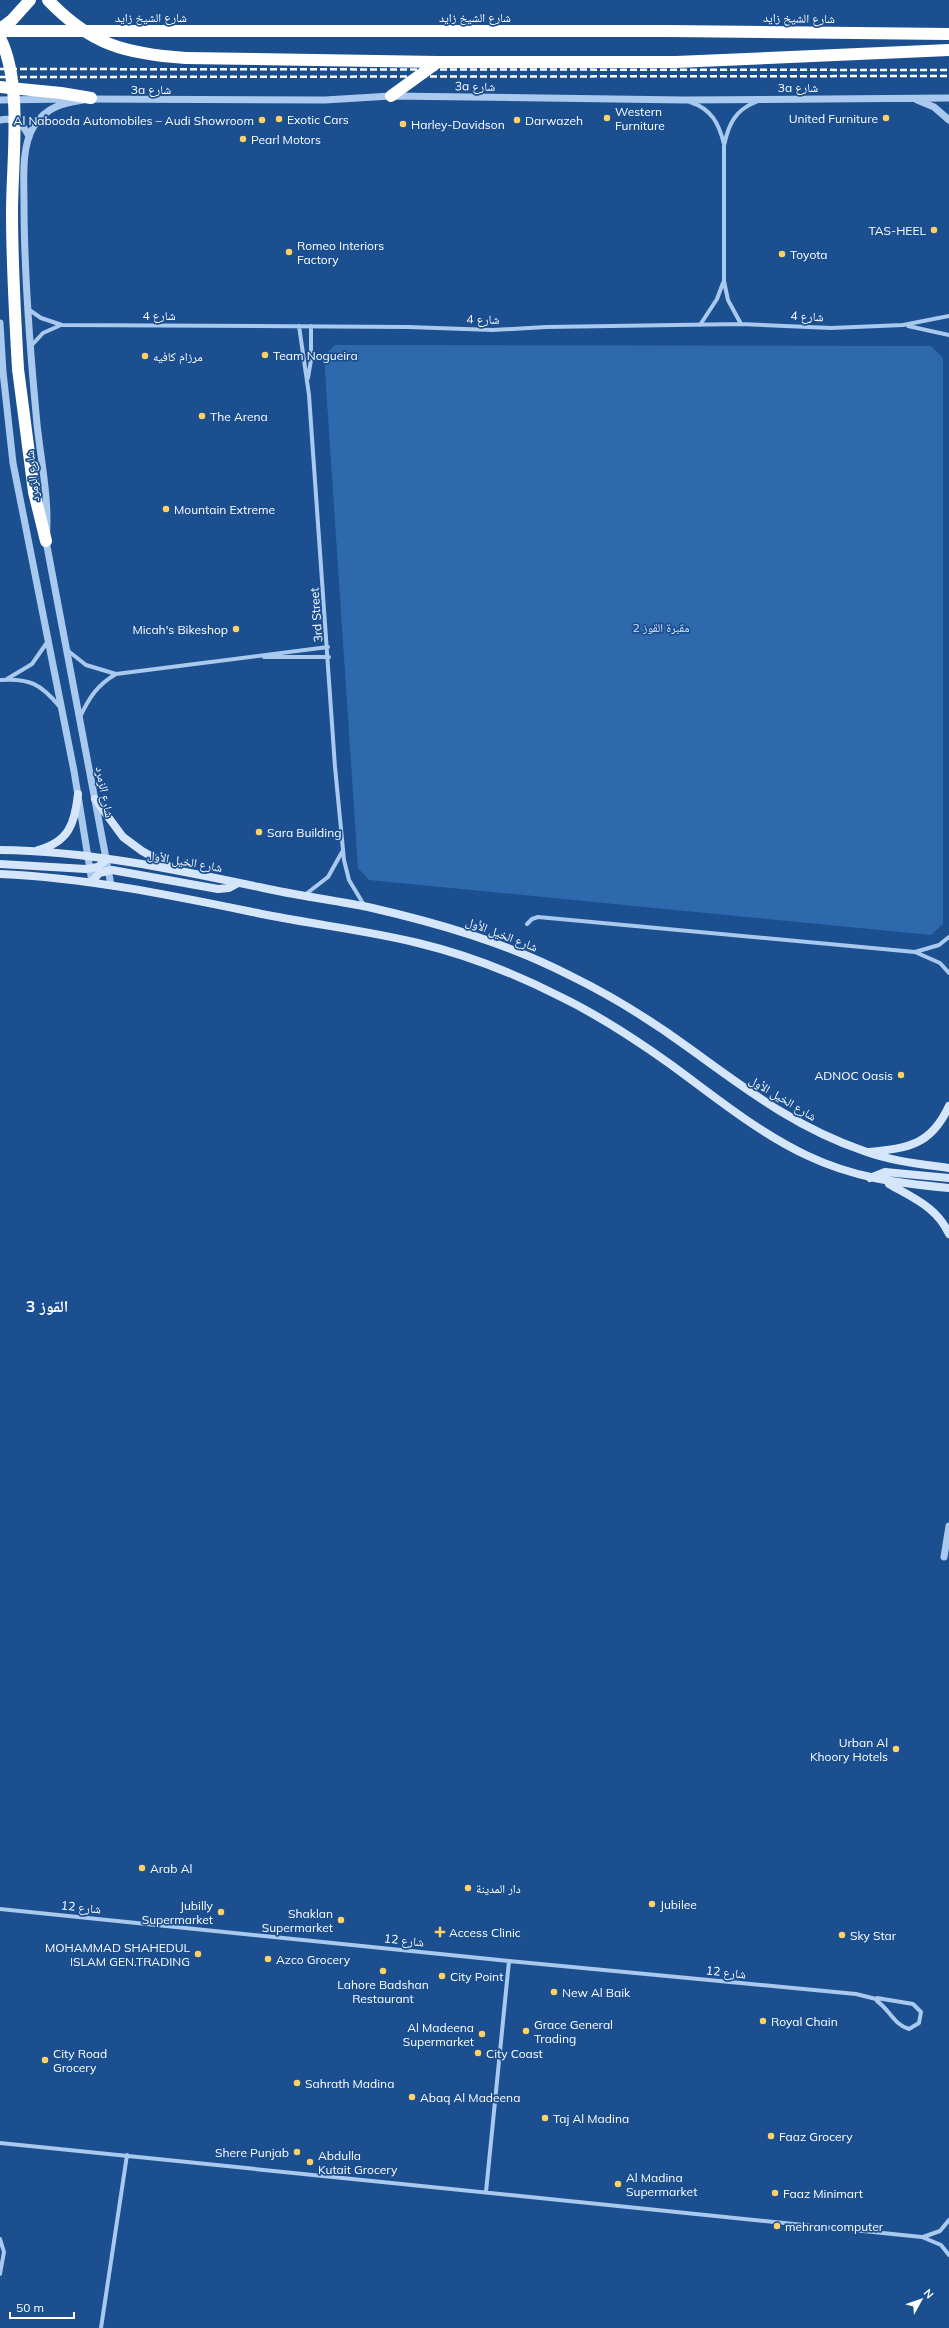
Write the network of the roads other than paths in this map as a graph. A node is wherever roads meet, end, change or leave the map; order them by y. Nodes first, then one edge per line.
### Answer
1 (30, 0) edge
2 (48, 0) edge
3 (0, 30) edge
4 (949, 34) edge
5 (0, 38) edge
6 (949, 50) edge
7 (438, 62) junction
8 (0, 87) edge
9 (391, 96) junction
10 (91, 98) junction
11 (763, 98) junction
12 (911, 98) junction
13 (949, 98) edge
14 (0, 100) edge
15 (684, 100) junction
16 (0, 120) edge
17 (949, 120) edge
18 (29, 137) junction
19 (724, 146) junction
20 (724, 281) junction
21 (27, 308) junction
22 (949, 316) edge
23 (0, 323) edge
24 (741, 324) junction
25 (62, 325) junction
26 (700, 325) junction
27 (903, 325) junction
28 (299, 326) junction
29 (311, 326) junction
30 (949, 335) edge
31 (31, 346) junction
32 (2, 370) edge
33 (308, 378) junction
34 (46, 541) junction
35 (48, 641) junction
36 (66, 648) junction
37 (328, 648) junction
38 (262, 657) junction
39 (329, 657) junction
40 (116, 674) junction
41 (6, 679) junction
42 (0, 680) edge
43 (62, 710) junction
44 (80, 717) junction
45 (78, 794) junction
46 (95, 799) junction
47 (0, 850) edge
48 (36, 850) junction
49 (343, 850) junction
50 (88, 858) junction
51 (106, 860) junction
52 (0, 864) edge
53 (90, 869) junction
54 (108, 870) junction
55 (176, 870) junction
56 (0, 874) edge
57 (92, 882) junction
58 (238, 883) junction
59 (111, 885) junction
60 (303, 896) junction
61 (366, 907) junction
62 (527, 924) dead end
63 (949, 937) edge
64 (915, 952) junction
65 (949, 973) edge
66 (949, 1106) edge
67 (865, 1152) junction
68 (949, 1168) edge
69 (870, 1178) junction
70 (949, 1178) edge
71 (885, 1182) junction
72 (949, 1188) edge
73 (949, 1234) edge
74 (949, 1526) edge
75 (944, 1557) dead end
76 (0, 1909) edge
77 (509, 1961) junction
78 (876, 1999) junction
79 (0, 2143) edge
80 (127, 2155) junction
81 (486, 2192) junction
82 (949, 2220) edge
83 (922, 2237) junction
84 (0, 2238) edge
85 (949, 2255) edge
86 (0, 2274) edge
87 (101, 2328) edge

1 - 3 highway
2 - 7 highway, bridge
3 - 4 highway, شارع الشيخ زايد
5 - 34 highway, bridge
6 - 7 highway
7 - 9 highway
8 - 10 highway
9 - 10 street, 3a شارع
9 - 15 street, 3a شارع
10 - 14 street, 3a شارع
10 - 18 street, شارع الزمرد
11 - 12 street, 3a شارع
11 - 15 street, 3a شارع
11 - 19 street
12 - 13 street, 3a شارع
12 - 17 street
15 - 19 street
16 - 18 street
18 - 21 street, شارع الزمرد
19 - 20 street
20 - 24 street
20 - 26 street
21 - 25 street, شارع 4
21 - 31 street, شارع الزمرد
22 - 27 street, شارع 4
23 - 32 street, شارع الزمرد
24 - 26 street, شارع 4
24 - 27 street, شارع 4
25 - 28 street, شارع 4
25 - 31 street, شارع 4
26 - 29 street, شارع 4
27 - 30 street, شارع 4
28 - 29 street, شارع 4
28 - 33 street
29 - 33 street
31 - 34 street, شارع الزمرد
32 - 35 street, شارع الزمرد
33 - 37 street, 3rd Street
34 - 36 street, شارع الزمرد
35 - 41 street
35 - 43 street, شارع الزمرد
36 - 40 street
36 - 44 street, شارع الزمرد
37 - 38 street
37 - 39 street, 3rd Street
38 - 39 street
38 - 40 street
39 - 49 street, 3rd Street
40 - 44 street
41 - 42 street
41 - 43 street
43 - 45 street, شارع الزمرد
44 - 46 street, شارع الزمرد
45 - 48 main road
45 - 50 street, شارع الزمرد
46 - 51 street, شارع الزمرد
46 - 55 main road
47 - 48 main road, شارع الخيل الأول
48 - 50 main road, شارع الخيل الأول
49 - 60 street
49 - 61 street, 3rd Street
50 - 51 main road, شارع الخيل الأول
50 - 53 street, شارع الزمرد
51 - 53 main road
51 - 54 street, شارع الزمرد
51 - 55 main road, شارع الخيل الأول
52 - 53 main road
53 - 57 street, شارع الزمرد
54 - 57 main road
54 - 58 main road
54 - 59 street, شارع الزمرد
55 - 58 main road, شارع الخيل الأول
56 - 57 main road
57 - 59 main road
58 - 60 main road, شارع الخيل الأول
59 - 69 main road
60 - 61 main road, شارع الخيل الأول
61 - 67 main road, شارع الخيل الأول
62 - 64 street
63 - 64 street
64 - 65 street
66 - 67 main road
67 - 68 main road, شارع الخيل الأول
69 - 70 main road
69 - 71 main road
71 - 72 main road
71 - 73 main road
74 - 75 street
76 - 77 street, شارع 12
77 - 78 street, شارع 12
77 - 81 street
78 - 78 street, شارع 12
79 - 80 street
80 - 81 street
80 - 87 street
81 - 83 street
82 - 83 street
83 - 85 street
84 - 86 street

